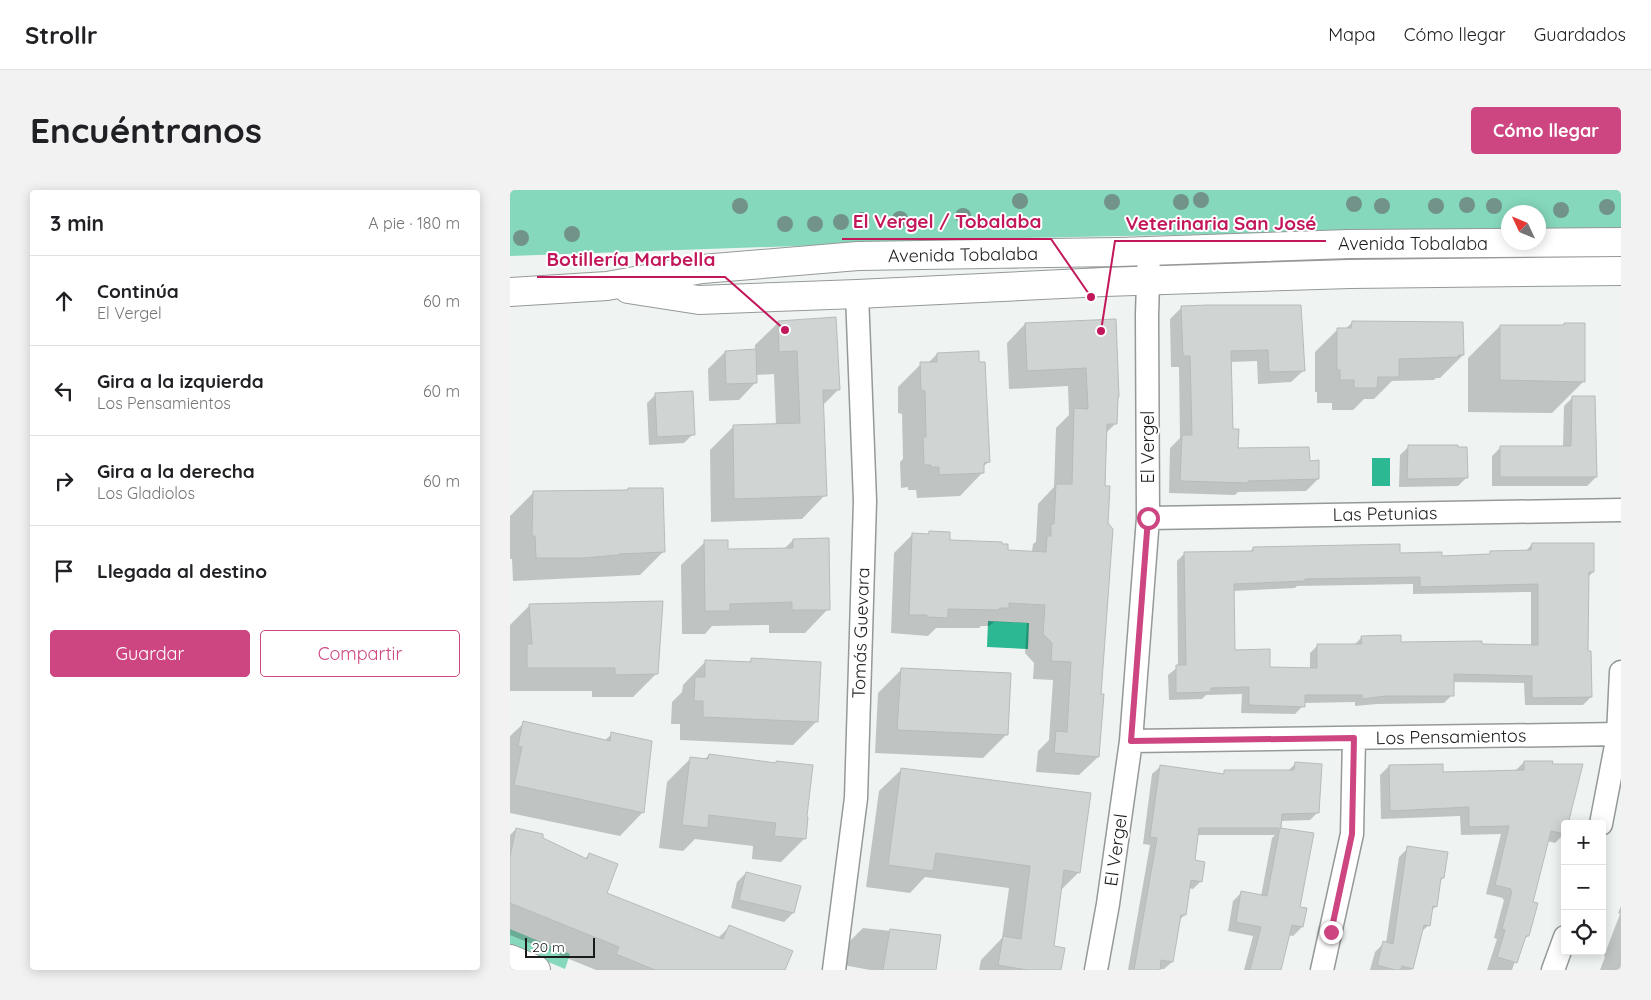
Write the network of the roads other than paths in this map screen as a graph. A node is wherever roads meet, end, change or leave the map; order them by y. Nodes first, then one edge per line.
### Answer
1 (1621, 242) edge
2 (1149, 251) junction
3 (1621, 271) edge
4 (1148, 280) junction
5 (607, 286) junction
6 (510, 292) edge
7 (857, 294) junction
8 (1621, 510) edge
9 (1148, 518) junction
10 (1621, 672) edge
11 (1620, 735) edge
12 (1354, 738) junction
13 (1131, 741) junction
14 (1602, 820) edge
15 (1561, 947) edge
16 (510, 959) edge
17 (536, 970) edge
18 (834, 970) edge
19 (1096, 970) edge
20 (1322, 970) edge
21 (1552, 970) edge

1 - 2 main road, Avenida Tobalaba
2 - 4 street, El Vergel
2 - 5 main road, Avenida Tobalaba
3 - 4 main road, Avenida Tobalaba
4 - 7 main road, Avenida Tobalaba
4 - 9 street, El Vergel
5 - 6 main road, Avenida Tobalaba
5 - 7 main road, Avenida Tobalaba
7 - 18 street, Tomás Guevara
8 - 9 street, Las Petunias
9 - 13 street, El Vergel
10 - 11 street
11 - 12 street, Los Pensamientos
11 - 14 street
12 - 13 street, Los Pensamientos
12 - 20 street
13 - 19 street, El Vergel
15 - 21 street
16 - 17 main road

